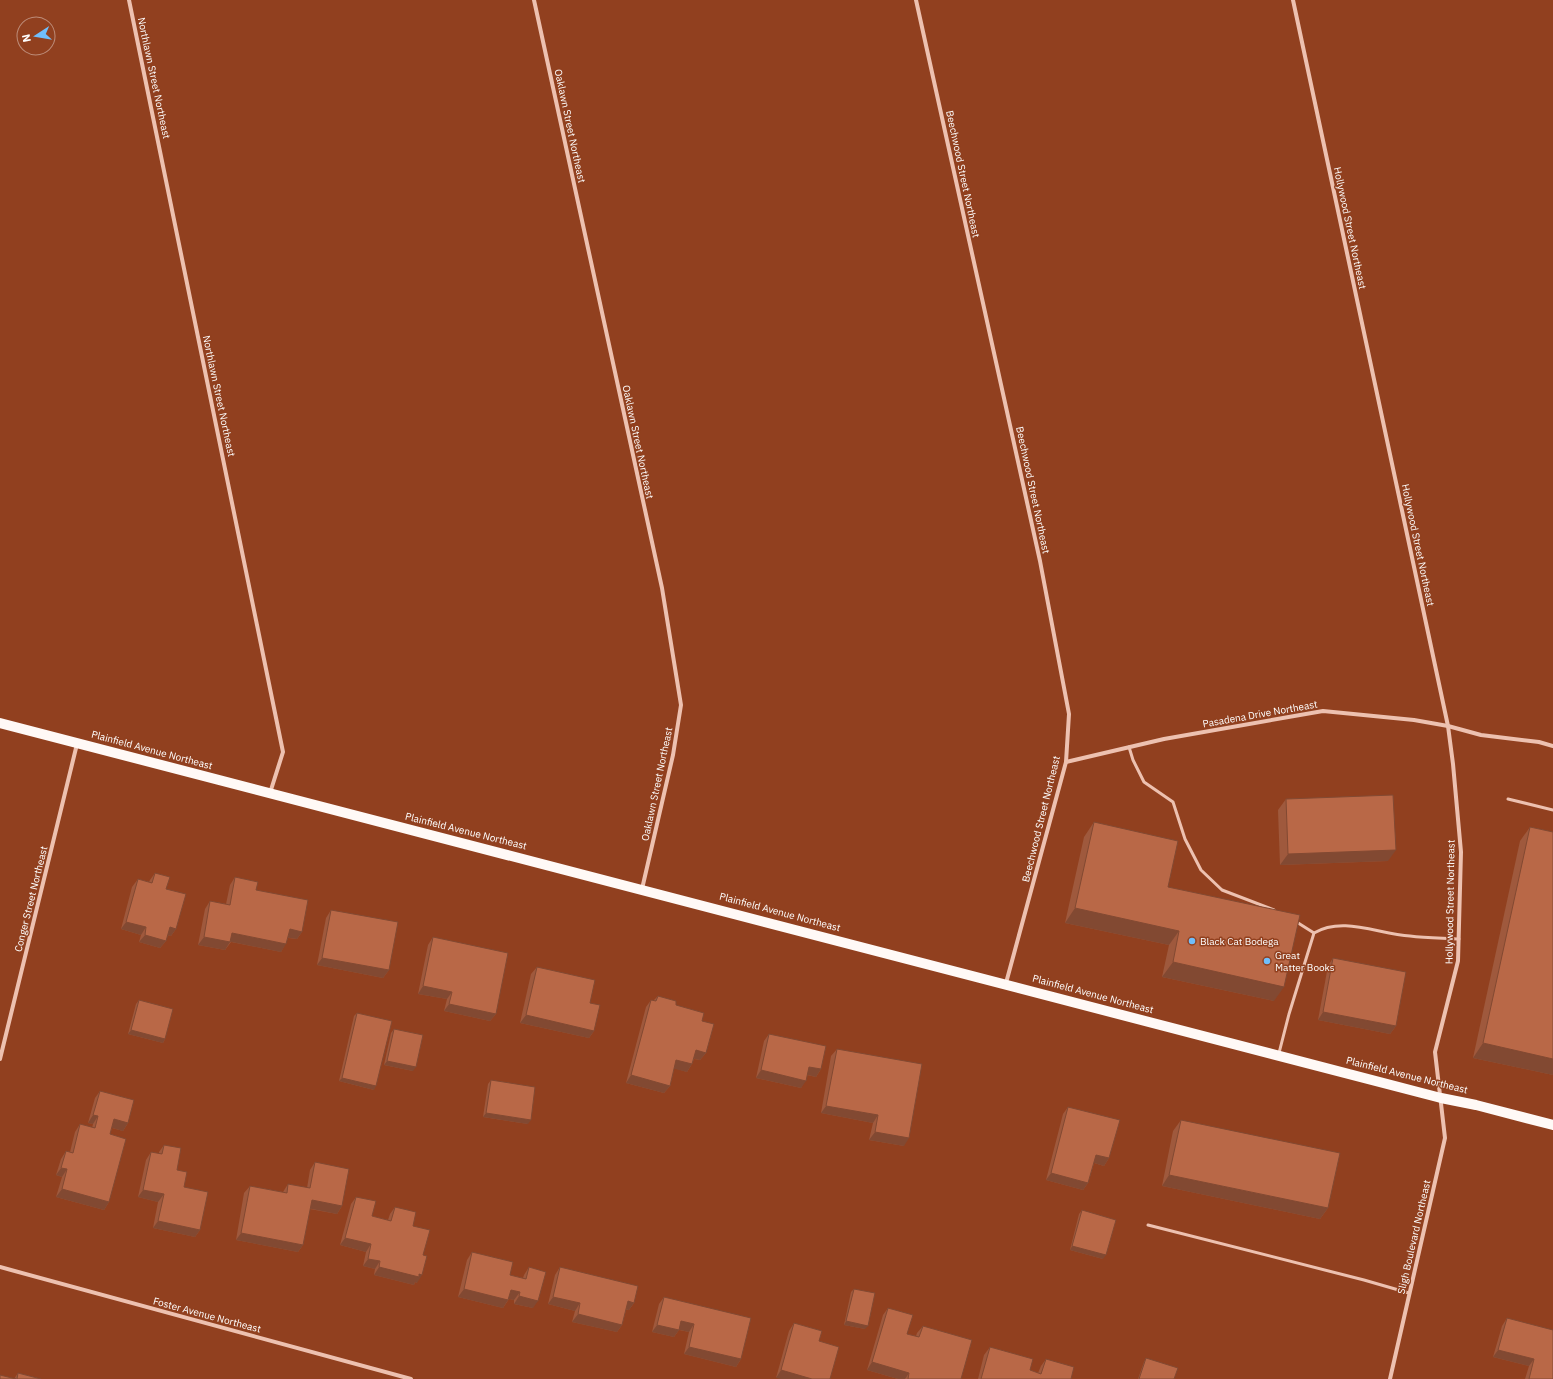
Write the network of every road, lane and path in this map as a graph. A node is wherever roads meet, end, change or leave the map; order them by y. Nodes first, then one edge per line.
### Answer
1 (129, 0) edge
2 (534, 0) edge
3 (916, 0) edge
4 (1293, 0) edge
5 (0, 723) edge
6 (1448, 726) junction
7 (77, 742) junction
8 (1553, 746) edge
9 (1129, 747) junction
10 (1066, 762) junction
11 (270, 794) junction
12 (1508, 799) dead end
13 (1553, 810) edge
14 (642, 889) junction
15 (1280, 912) edge
16 (1291, 919) edge
17 (1314, 933) junction
18 (1459, 939) junction
19 (1006, 983) junction
20 (1279, 1055) junction
21 (0, 1059) edge
22 (1441, 1098) junction
23 (1553, 1126) edge
24 (1148, 1225) dead end
25 (0, 1267) edge
26 (1409, 1293) junction
27 (411, 1379) edge
28 (1390, 1379) edge

1 - 11 street, Northlawn Street Northeast
2 - 14 street, Oaklawn Street Northeast
3 - 10 street, Beechwood Street Northeast
4 - 6 street, Hollywood Street Northeast
5 - 7 main road, Plainfield Avenue Northeast
6 - 8 street, Pasadena Drive Northeast
6 - 9 street, Pasadena Drive Northeast
6 - 18 street, Hollywood Street Northeast
7 - 11 main road, Plainfield Avenue Northeast
7 - 21 street, Conger Street Northeast
9 - 10 street, Pasadena Drive Northeast
9 - 15 lane
10 - 19 street, Beechwood Street Northeast
11 - 14 main road, Plainfield Avenue Northeast
12 - 13 lane
14 - 19 main road, Plainfield Avenue Northeast
16 - 17 lane
17 - 18 lane
17 - 20 lane
18 - 22 street, Hollywood Street Northeast
19 - 20 main road, Plainfield Avenue Northeast
20 - 22 main road, Plainfield Avenue Northeast
22 - 23 main road, Plainfield Avenue Northeast
22 - 26 street, Sligh Boulevard Northeast
24 - 26 lane
25 - 27 street, Foster Avenue Northeast
26 - 28 street, Sligh Boulevard Northeast

